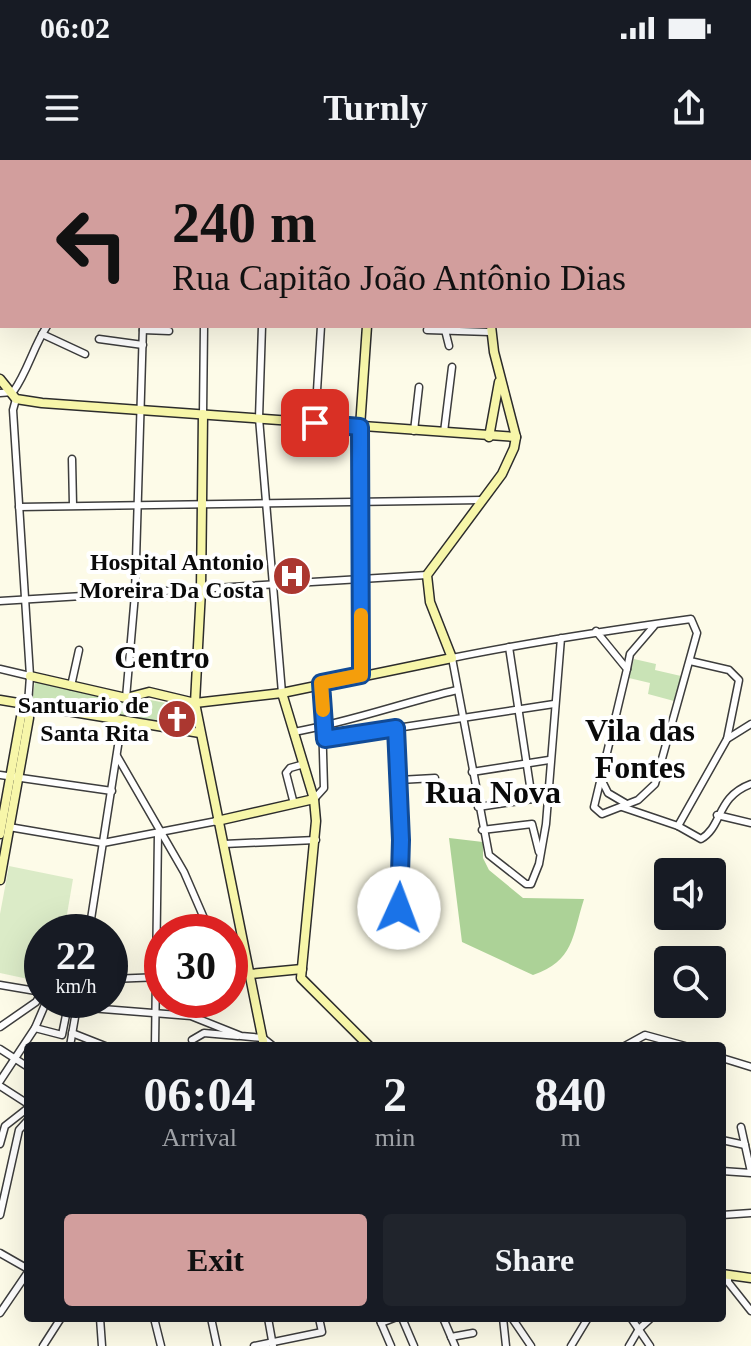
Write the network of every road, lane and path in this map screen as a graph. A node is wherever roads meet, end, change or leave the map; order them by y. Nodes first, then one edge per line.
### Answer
1 (46, 328) edge
2 (143, 328) edge
3 (204, 328) edge
4 (262, 328) edge
5 (321, 328) edge
6 (367, 328) edge
7 (444, 328) edge
8 (491, 329) edge
9 (427, 330) dead end
10 (169, 331) dead end
11 (42, 334) junction
12 (99, 339) dead end
13 (143, 345) junction
14 (449, 346) dead end
15 (85, 354) dead end
16 (452, 367) dead end
17 (500, 377) junction
18 (1, 380) edge
19 (419, 387) dead end
20 (0, 393) edge
21 (14, 396) junction
22 (140, 410) junction
23 (203, 414) junction
24 (259, 418) junction
25 (315, 423) junction
26 (360, 427) junction
27 (414, 431) junction
28 (444, 432) junction
29 (489, 437) junction
30 (516, 437) junction
31 (72, 459) dead end
32 (482, 500) junction
33 (359, 501) junction
34 (202, 503) junction
35 (264, 503) junction
36 (138, 504) junction
37 (73, 505) junction
38 (19, 507) junction
39 (427, 575) junction
40 (361, 580) junction
41 (272, 585) junction
42 (201, 590) junction
43 (135, 594) junction
44 (25, 600) junction
45 (0, 601) edge
46 (655, 624) junction
47 (596, 631) junction
48 (561, 638) junction
49 (509, 647) junction
50 (79, 650) dead end
51 (452, 658) junction
52 (690, 661) junction
53 (0, 669) edge
54 (627, 669) junction
55 (361, 675) junction
56 (30, 676) junction
57 (321, 683) junction
58 (71, 686) junction
59 (457, 690) junction
60 (282, 693) junction
61 (126, 698) junction
62 (0, 700) edge
63 (195, 703) junction
64 (28, 704) junction
65 (554, 704) junction
66 (519, 707) junction
67 (463, 717) junction
68 (122, 720) junction
69 (751, 724) edge
70 (324, 727) junction
71 (396, 728) junction
72 (294, 732) junction
73 (200, 733) junction
74 (325, 739) junction
75 (727, 739) junction
76 (117, 756) junction
77 (549, 760) junction
78 (527, 763) junction
79 (304, 764) junction
80 (472, 772) junction
81 (0, 775) edge
82 (14, 778) junction
83 (435, 778) dead end
84 (601, 779) junction
85 (399, 780) junction
86 (751, 784) edge
87 (112, 791) junction
88 (546, 797) junction
89 (314, 799) junction
90 (532, 799) junction
91 (294, 804) junction
92 (624, 805) junction
93 (478, 807) junction
94 (717, 815) junction
95 (217, 821) junction
96 (751, 823) edge
97 (678, 826) junction
98 (3, 828) edge
99 (482, 830) junction
100 (160, 833) junction
101 (316, 840) junction
102 (103, 843) junction
103 (224, 844) junction
104 (540, 855) junction
105 (1, 867) edge
106 (0, 880) edge
107 (399, 908) dead end
108 (92, 914) edge
109 (160, 914) edge
110 (201, 914) edge
111 (302, 969) junction
112 (250, 974) junction
113 (0, 985) edge
114 (24, 988) edge
115 (24, 1010) edge
116 (39, 1018) edge
117 (65, 1018) edge
118 (75, 1018) edge
119 (156, 1018) edge
120 (196, 1018) edge
121 (205, 1022) junction
122 (0, 1027) edge
123 (35, 1028) junction
124 (72, 1033) junction
125 (204, 1033) junction
126 (241, 1036) junction
127 (192, 1040) dead end
128 (26, 1042) edge
129 (71, 1042) edge
130 (95, 1042) edge
131 (155, 1042) edge
132 (263, 1042) edge
133 (362, 1042) edge
134 (632, 1042) edge
135 (670, 1042) edge
136 (24, 1044) edge
137 (0, 1049) edge
138 (14, 1059) junction
139 (726, 1059) edge
140 (24, 1065) edge
141 (751, 1067) edge
142 (0, 1084) edge
143 (24, 1103) edge
144 (24, 1109) edge
145 (2, 1124) edge
146 (24, 1124) edge
147 (741, 1127) dead end
148 (726, 1141) edge
149 (0, 1144) edge
150 (745, 1145) junction
151 (726, 1171) edge
152 (751, 1172) edge
153 (751, 1213) edge
154 (0, 1215) edge
155 (726, 1215) edge
156 (0, 1253) edge
157 (24, 1268) edge
158 (726, 1275) edge
159 (24, 1276) edge
160 (726, 1277) edge
161 (751, 1278) edge
162 (751, 1311) edge
163 (0, 1313) edge
164 (58, 1322) edge
165 (100, 1322) edge
166 (155, 1322) edge
167 (212, 1322) edge
168 (269, 1322) edge
169 (320, 1322) edge
170 (380, 1322) edge
171 (404, 1322) edge
172 (445, 1322) edge
173 (503, 1322) edge
174 (516, 1322) edge
175 (586, 1322) edge
176 (634, 1322) edge
177 (647, 1322) edge
178 (639, 1329) junction
179 (473, 1333) dead end
180 (451, 1337) junction
181 (273, 1344) edge
182 (43, 1346) edge
183 (102, 1346) edge
184 (161, 1346) edge
185 (217, 1346) edge
186 (254, 1346) edge
187 (391, 1346) edge
188 (414, 1346) edge
189 (455, 1346) edge
190 (506, 1346) edge
191 (531, 1346) edge
192 (571, 1346) edge
193 (629, 1346) edge
194 (650, 1346) edge

1 - 11 street
2 - 10 street
2 - 13 street
3 - 23 street
4 - 24 street
5 - 25 street
6 - 26 main road
7 - 8 street
7 - 9 street
7 - 14 street
8 - 17 main road
11 - 15 street
11 - 21 street
12 - 13 street
13 - 22 street
16 - 28 street
17 - 29 main road
17 - 30 main road
18 - 21 main road
19 - 27 street
20 - 21 street
21 - 22 main road
21 - 38 street
22 - 23 main road
22 - 36 street
23 - 24 main road
23 - 34 main road
24 - 25 main road
24 - 35 street
25 - 26 main road
26 - 27 main road
26 - 33 street
27 - 28 main road
28 - 29 main road
29 - 30 main road
30 - 32 main road
31 - 37 street
32 - 33 street
32 - 39 main road
33 - 35 street
33 - 40 street
34 - 35 street
34 - 36 street
34 - 42 main road
35 - 41 street
36 - 37 street
36 - 43 street
37 - 38 street
38 - 44 street
39 - 40 street
39 - 51 main road
40 - 41 street
40 - 55 street
41 - 42 street
41 - 60 street
42 - 43 street
42 - 63 main road
43 - 44 street
43 - 61 street
44 - 45 street
44 - 56 street
46 - 47 street
46 - 52 street
46 - 54 street
47 - 48 street
47 - 54 street
48 - 49 street
48 - 65 street
49 - 51 street
49 - 66 street
50 - 58 street
51 - 55 main road
51 - 59 street
52 - 75 street
52 - 92 street
53 - 56 street
54 - 84 street
55 - 57 main road
56 - 58 main road
56 - 64 street
57 - 60 main road
57 - 70 street
58 - 61 main road
59 - 67 street
59 - 70 street
60 - 63 main road
60 - 72 main road
61 - 63 main road
62 - 64 main road
63 - 73 main road
64 - 68 main road
64 - 82 main road
65 - 66 street
65 - 77 street
66 - 67 street
66 - 78 street
67 - 71 street
67 - 80 street
68 - 73 main road
68 - 76 street
69 - 75 street
70 - 72 street
70 - 74 street
71 - 74 street
71 - 85 street
72 - 79 main road
73 - 95 main road
74 - 89 street
75 - 97 street
76 - 87 street
76 - 100 street
77 - 78 street
77 - 88 street
78 - 80 street
78 - 90 street
79 - 89 main road
79 - 91 street
80 - 93 street
81 - 82 street
82 - 87 street
82 - 98 main road
83 - 85 street
84 - 92 street
84 - 92 street
85 - 107 street
86 - 94 street
87 - 102 street
88 - 90 street
88 - 104 street
89 - 91 main road
89 - 101 main road
90 - 93 street
91 - 95 main road
92 - 97 street
93 - 99 street
94 - 96 street
94 - 97 street
95 - 100 street
95 - 103 main road
98 - 102 street
98 - 105 main road
99 - 104 street
99 - 104 street
100 - 102 street
100 - 109 street
100 - 110 street
101 - 103 street
101 - 111 main road
102 - 108 street
103 - 112 main road
105 - 106 main road
111 - 112 main road
111 - 133 main road
112 - 132 main road
113 - 114 street
115 - 122 street
116 - 123 street
117 - 123 street
118 - 124 street
119 - 131 street
120 - 121 street
121 - 125 street
121 - 126 street
123 - 128 street
124 - 129 street
124 - 130 street
125 - 126 street
125 - 127 street
126 - 132 street
134 - 135 street
136 - 138 street
137 - 138 street
138 - 140 street
138 - 142 street
139 - 141 street
142 - 143 street
144 - 145 street
145 - 149 street
146 - 154 street
147 - 150 street
148 - 150 street
150 - 152 street
151 - 152 street
153 - 155 street
156 - 157 street
158 - 161 main road
159 - 163 street
160 - 162 street
164 - 182 street
165 - 183 street
166 - 184 street
167 - 185 street
168 - 181 street
169 - 181 street
170 - 187 street
171 - 188 street
172 - 180 street
173 - 190 street
174 - 191 street
175 - 192 street
176 - 178 street
177 - 178 street
178 - 193 street
178 - 194 street
179 - 180 street
180 - 189 street
181 - 186 street

